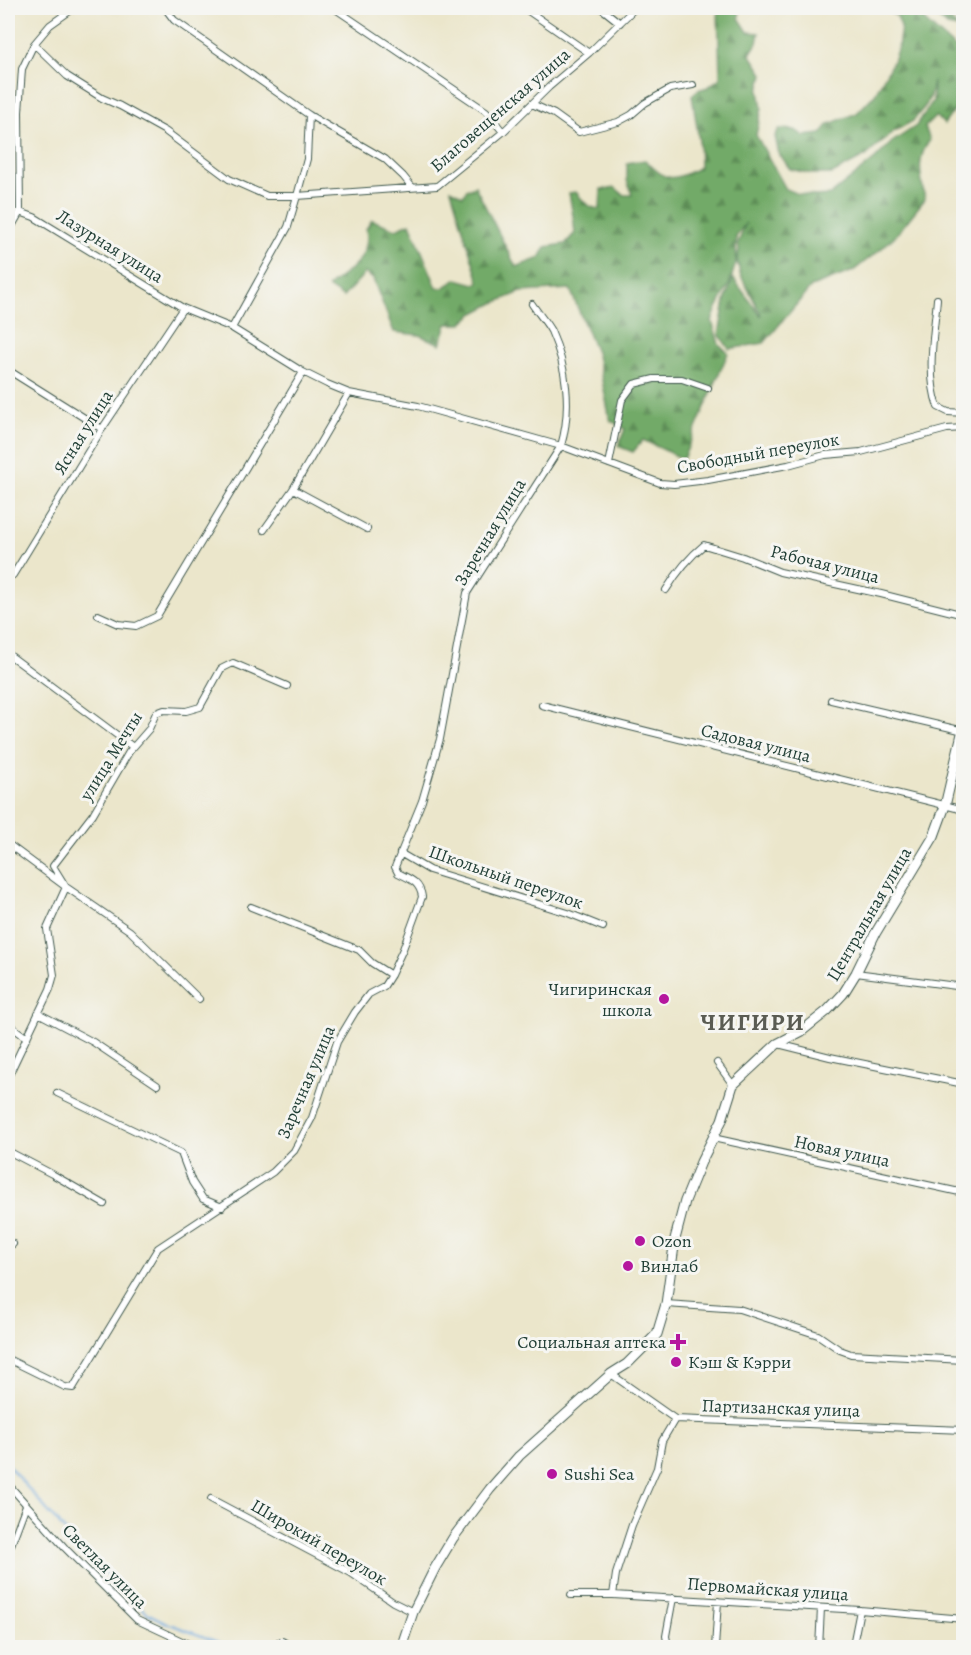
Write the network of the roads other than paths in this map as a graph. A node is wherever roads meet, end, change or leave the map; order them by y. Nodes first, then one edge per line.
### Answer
1 (74, 8) edge
2 (165, 8) edge
3 (334, 8) edge
4 (524, 8) edge
5 (602, 8) edge
6 (635, 8) edge
7 (620, 23) junction
8 (34, 44) junction
9 (589, 53) junction
10 (693, 85) dead end
11 (532, 104) junction
12 (309, 116) junction
13 (502, 132) junction
14 (412, 187) junction
15 (297, 196) junction
16 (20, 212) junction
17 (8, 233) edge
18 (936, 299) dead end
19 (532, 304) dead end
20 (183, 308) junction
21 (232, 328) junction
22 (8, 370) edge
23 (303, 372) junction
24 (708, 388) dead end
25 (349, 393) junction
26 (963, 412) edge
27 (963, 428) edge
28 (102, 429) junction
29 (561, 446) junction
30 (609, 464) junction
31 (293, 489) junction
32 (367, 529) dead end
33 (264, 530) dead end
34 (13, 575) dead end
35 (666, 590) dead end
36 (98, 615) dead end
37 (963, 615) edge
38 (8, 654) edge
39 (287, 686) dead end
40 (831, 700) dead end
41 (542, 705) dead end
42 (963, 729) edge
43 (133, 747) junction
44 (945, 806) junction
45 (963, 810) edge
46 (8, 844) edge
47 (400, 853) junction
48 (66, 887) junction
49 (250, 907) dead end
50 (603, 927) dead end
51 (856, 973) junction
52 (391, 975) junction
53 (963, 987) edge
54 (199, 999) dead end
55 (38, 1013) junction
56 (8, 1024) edge
57 (27, 1038) junction
58 (777, 1044) junction
59 (717, 1063) dead end
60 (8, 1077) edge
61 (963, 1084) edge
62 (157, 1085) dead end
63 (733, 1085) junction
64 (57, 1093) dead end
65 (713, 1138) junction
66 (8, 1151) edge
67 (963, 1193) edge
68 (104, 1204) dead end
69 (222, 1207) junction
70 (666, 1304) junction
71 (8, 1359) edge
72 (963, 1360) edge
73 (611, 1374) junction
74 (675, 1419) junction
75 (963, 1430) edge
76 (8, 1484) edge
77 (211, 1499) dead end
78 (26, 1505) junction
79 (8, 1553) edge
80 (963, 1591) edge
81 (571, 1595) dead end
82 (613, 1595) junction
83 (673, 1599) junction
84 (718, 1601) junction
85 (821, 1608) junction
86 (860, 1610) junction
87 (413, 1612) junction
88 (963, 1618) edge
89 (854, 1646) edge
90 (197, 1647) edge
91 (269, 1647) edge
92 (294, 1647) edge
93 (401, 1647) edge
94 (709, 1647) edge
95 (715, 1647) edge
96 (819, 1647) edge
97 (830, 1647) edge

1 - 8 street
2 - 12 street
3 - 13 street
4 - 9 street
5 - 7 street
6 - 7 street, Благовещенская улица
7 - 9 street, Благовещенская улица
8 - 15 street, Благовещенская улица
8 - 16 street
9 - 11 street, Благовещенская улица
10 - 11 street
11 - 13 street, Благовещенская улица
12 - 14 street
12 - 15 street
13 - 14 street, Благовещенская улица
14 - 15 street, Благовещенская улица
15 - 21 street
16 - 17 street
16 - 20 street, Лазурная улица
18 - 26 street
19 - 29 street, Заречная улица
20 - 21 street
20 - 28 street, Ясная улица
21 - 23 street
22 - 28 street
23 - 25 street
23 - 36 street
24 - 30 street
25 - 29 street
25 - 31 street
27 - 30 street, Свободный переулок
28 - 34 street, Ясная улица
29 - 30 street, Свободный переулок
29 - 47 street, Заречная улица
31 - 32 street
31 - 33 street
35 - 37 street, Рабочая улица
38 - 43 street
39 - 43 street, улица Мечты
40 - 42 street
41 - 44 street, Садовая улица
42 - 44 street, Центральная улица
43 - 48 street, улица Мечты
44 - 45 street, Садовая улица
44 - 51 street, Центральная улица
46 - 48 street
47 - 50 street, Школьный переулок
47 - 52 street, Заречная улица
48 - 54 street
48 - 55 street
49 - 52 street
51 - 53 street
51 - 58 street, Центральная улица
52 - 69 street, Заречная улица
55 - 57 street
55 - 62 street
56 - 57 street
57 - 60 street
58 - 61 street
58 - 63 street, Центральная улица
59 - 63 street
63 - 65 street, Центральная улица
64 - 69 street
65 - 67 street, Новая улица
65 - 70 street, Центральная улица
66 - 68 street
69 - 71 street, Заречная улица
70 - 72 street
70 - 73 street, Центральная улица
73 - 74 street, Партизанская улица
73 - 87 street, Центральная улица
74 - 75 street, Партизанская улица
74 - 82 street
76 - 78 street, Светлая улица
77 - 87 street, Широкий переулок
78 - 79 street
78 - 90 street, Светлая улица
80 - 88 street
81 - 82 street, Первомайская улица
82 - 83 street, Первомайская улица
83 - 84 street, Первомайская улица
83 - 94 street
84 - 85 street, Первомайская улица
84 - 95 street
85 - 86 street, Первомайская улица
85 - 96 street
86 - 88 street, Первомайская улица
86 - 89 street
87 - 93 street, Центральная улица
89 - 97 street
91 - 92 street

